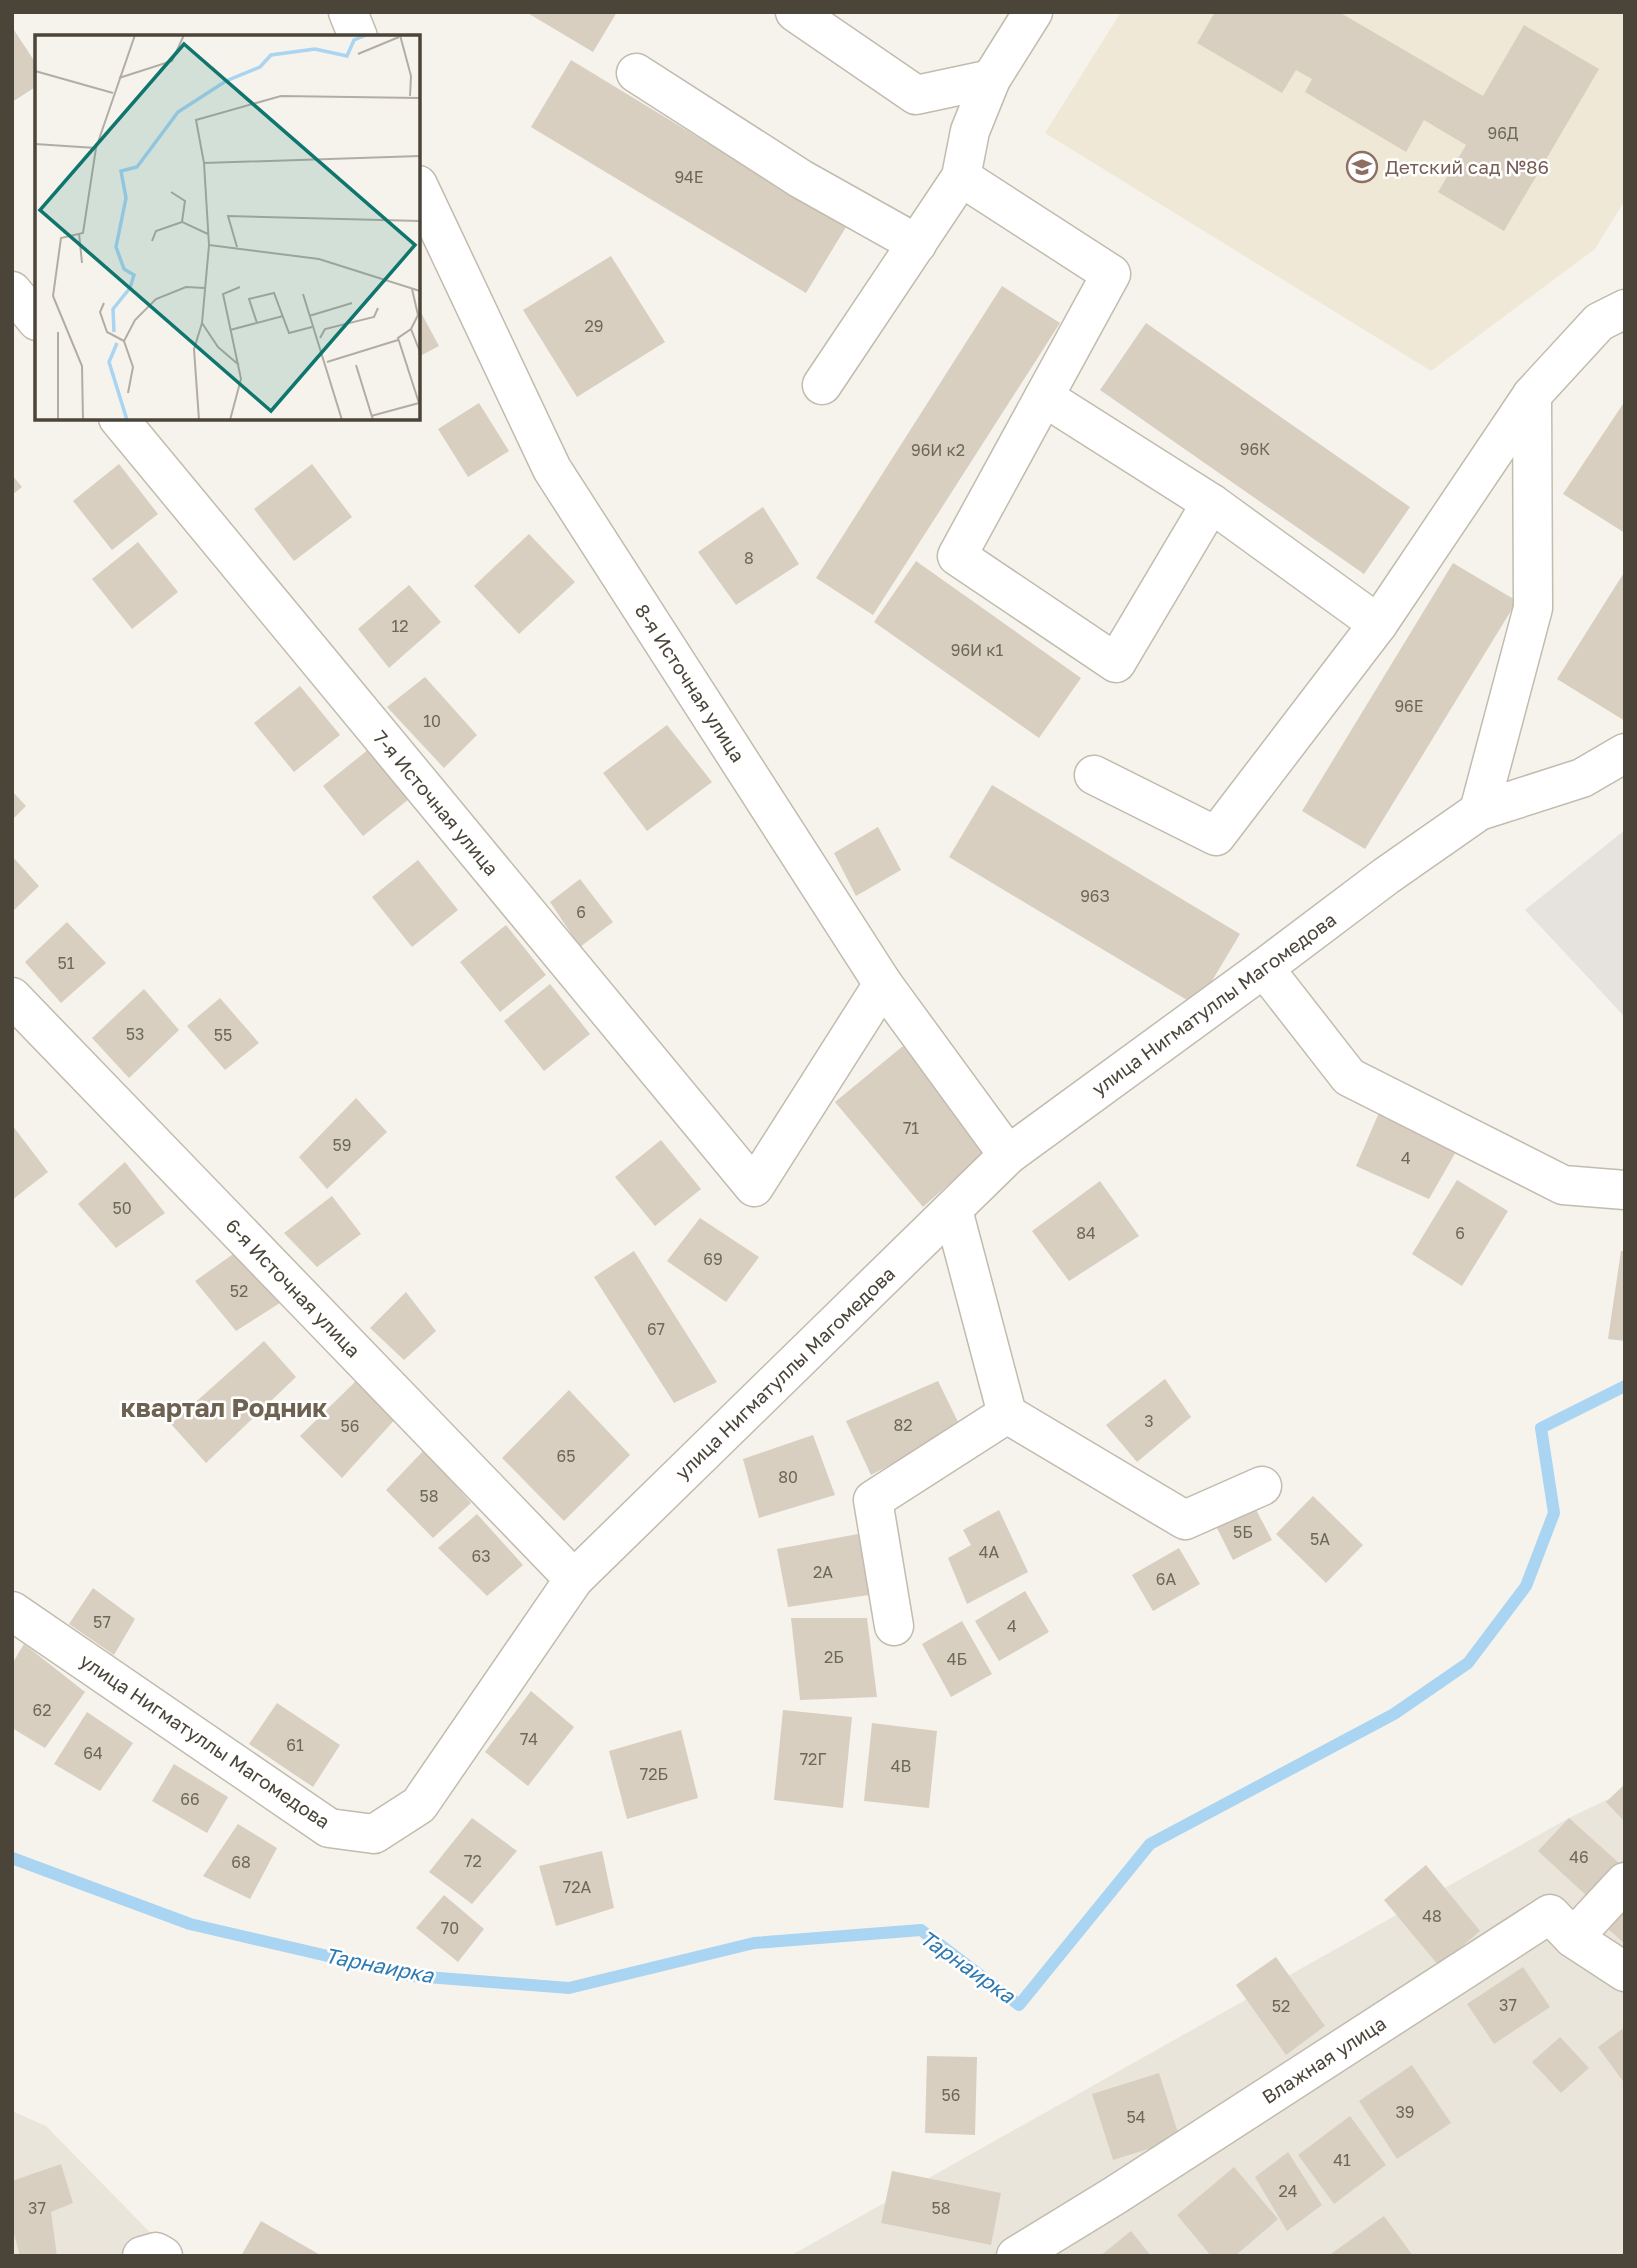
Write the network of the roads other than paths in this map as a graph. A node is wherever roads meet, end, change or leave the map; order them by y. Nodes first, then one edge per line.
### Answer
1 (348, 12) edge
2 (795, 12) edge
3 (1033, 12) edge
4 (357, 35) edge
5 (636, 74) dead end
6 (991, 79) junction
7 (961, 177) junction
8 (420, 189) edge
9 (917, 244) junction
10 (12, 291) edge
11 (1625, 310) edge
12 (35, 318) edge
13 (822, 386) dead end
14 (1532, 396) junction
15 (1044, 397) junction
16 (120, 420) edge
17 (1211, 503) junction
18 (1378, 624) junction
19 (1625, 753) edge
20 (1094, 775) dead end
21 (1479, 811) junction
22 (1264, 968) junction
23 (883, 984) junction
24 (12, 997) edge
25 (1008, 1154) junction
26 (1625, 1190) edge
27 (953, 1210) junction
28 (1007, 1414) junction
29 (1262, 1486) dead end
30 (574, 1579) junction
31 (12, 1611) edge
32 (894, 1626) dead end
33 (1625, 1882) edge
34 (1573, 1938) junction
35 (1625, 1972) edge
36 (142, 2256) edge
37 (163, 2256) edge
38 (1016, 2256) edge

1 - 4 street
2 - 6 street
3 - 6 street
5 - 9 street
6 - 7 street
7 - 9 street
7 - 15 street
8 - 23 street, 8-я Источная улица
9 - 13 street
10 - 12 street
11 - 14 street
14 - 18 street
14 - 21 street
15 - 17 street
15 - 17 street
16 - 23 street, 7-я Источная улица
17 - 18 street
18 - 20 street
19 - 21 street, улица Нигматуллы Магомедова
21 - 22 street, улица Нигматуллы Магомедова
22 - 25 street, улица Нигматуллы Магомедова
22 - 26 street
23 - 25 street, 8-я Источная улица
24 - 30 street, 6-я Источная улица
25 - 27 street, улица Нигматуллы Магомедова
27 - 28 street
27 - 30 street, улица Нигматуллы Магомедова
28 - 29 street
28 - 32 street
30 - 31 street, улица Нигматуллы Магомедова
33 - 34 street
34 - 35 street, Влажная улица
34 - 38 street, Влажная улица
36 - 37 street

